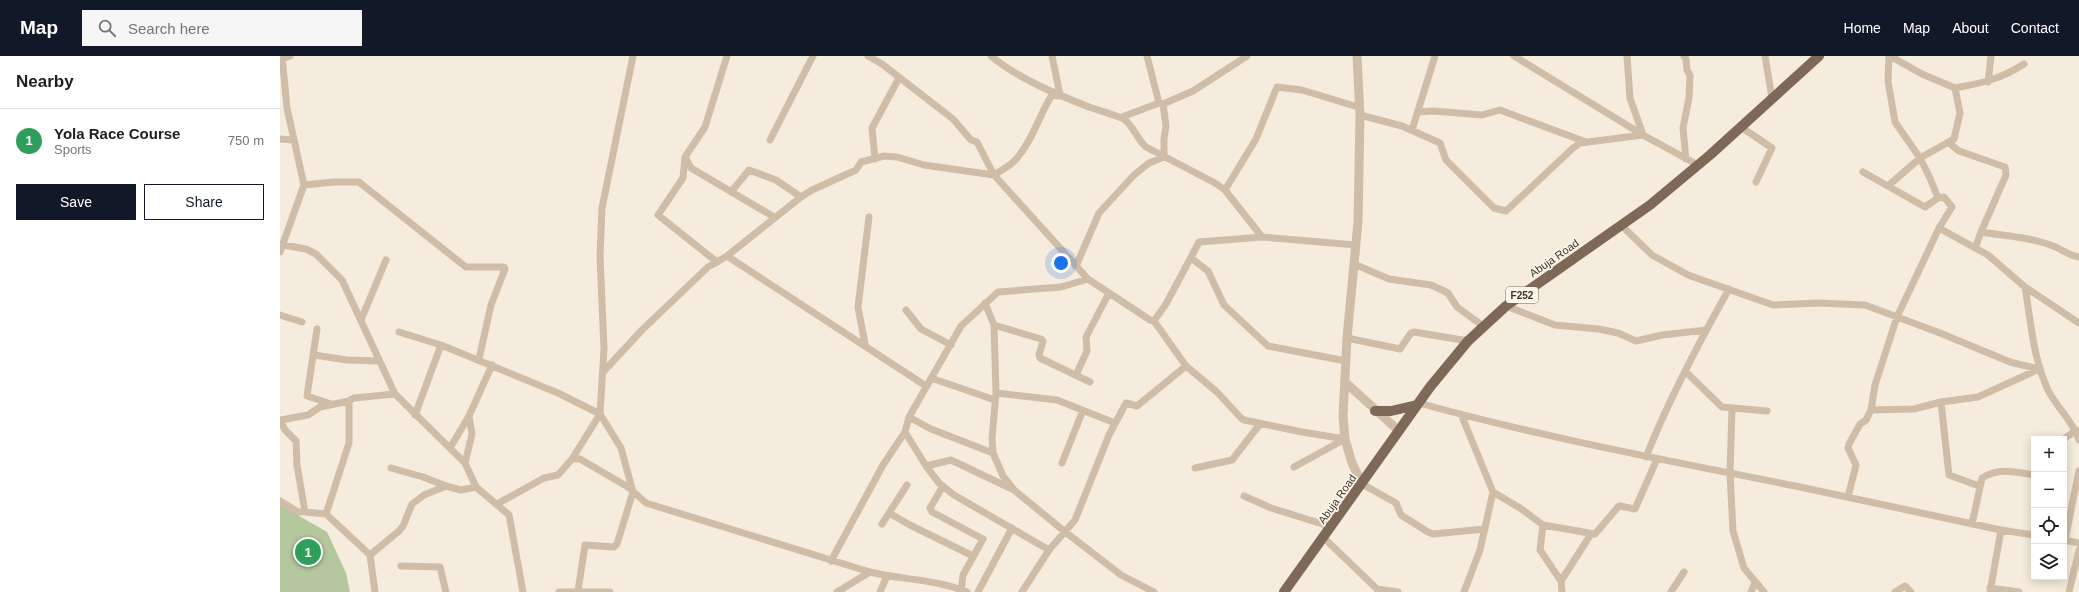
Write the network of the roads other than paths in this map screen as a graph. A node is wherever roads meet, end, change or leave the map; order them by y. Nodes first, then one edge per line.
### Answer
1 (290, 56) edge
2 (632, 56) edge
3 (727, 56) edge
4 (813, 56) edge
5 (868, 56) edge
6 (991, 56) edge
7 (1052, 56) edge
8 (1147, 56) edge
9 (1247, 56) edge
10 (1357, 56) edge
11 (1436, 56) edge
12 (1627, 56) edge
13 (1684, 56) edge
14 (1765, 56) edge
15 (1818, 56) edge
16 (1889, 56) edge
17 (1991, 56) edge
18 (282, 57) edge
19 (1517, 57) edge
20 (2024, 64) dead end
21 (899, 78) junction
22 (1988, 82) junction
23 (1955, 88) junction
24 (1060, 95) junction
25 (1772, 98) junction
26 (1161, 103) junction
27 (1359, 111) junction
28 (1418, 112) junction
29 (1122, 118) junction
30 (1741, 127) junction
31 (1412, 130) junction
32 (1643, 135) junction
33 (280, 139) edge
34 (294, 140) junction
35 (770, 140) dead end
36 (1587, 142) junction
37 (1949, 143) junction
38 (1164, 157) junction
39 (685, 158) junction
40 (1920, 158) junction
41 (875, 159) junction
42 (1686, 159) junction
43 (1698, 165) junction
44 (1863, 172) dead end
45 (994, 175) junction
46 (1756, 182) dead end
47 (304, 185) junction
48 (1888, 186) junction
49 (1225, 190) junction
50 (731, 192) junction
51 (801, 197) junction
52 (1938, 198) junction
53 (774, 217) junction
54 (869, 217) dead end
55 (1622, 226) junction
56 (1939, 228) junction
57 (1981, 232) junction
58 (1262, 237) junction
59 (1356, 245) junction
60 (281, 248) edge
61 (1975, 248) junction
62 (727, 256) junction
63 (2079, 256) edge
64 (1191, 258) junction
65 (386, 260) dead end
66 (717, 262) junction
67 (1354, 264) junction
68 (1076, 266) junction
69 (1088, 279) junction
70 (2025, 287) junction
71 (1729, 289) junction
72 (1109, 293) junction
73 (985, 303) junction
74 (1506, 306) junction
75 (906, 310) dead end
76 (280, 315) edge
77 (1896, 317) junction
78 (360, 320) junction
79 (1154, 321) junction
80 (302, 322) dead end
81 (2079, 324) edge
82 (994, 325) junction
83 (1483, 326) junction
84 (316, 329) dead end
85 (1706, 330) junction
86 (399, 332) dead end
87 (1347, 338) junction
88 (1468, 341) junction
89 (865, 344) junction
90 (951, 345) junction
91 (441, 346) junction
92 (314, 355) junction
93 (479, 359) junction
94 (379, 361) junction
95 (1346, 361) junction
96 (492, 365) junction
97 (1186, 366) junction
98 (2039, 369) junction
99 (1685, 371) junction
100 (603, 372) junction
101 (1076, 375) junction
102 (931, 378) junction
103 (1090, 382) dead end
104 (1345, 382) junction
105 (926, 386) junction
106 (395, 394) junction
107 (996, 396) junction
108 (349, 401) junction
109 (1941, 402) junction
110 (331, 404) junction
111 (1418, 404) junction
112 (1732, 408) junction
113 (1083, 410) junction
114 (1871, 410) junction
115 (1375, 411) junction
116 (1767, 411) dead end
117 (600, 414) junction
118 (1461, 414) junction
119 (415, 415) junction
120 (469, 416) junction
121 (909, 417) junction
122 (281, 420) edge
123 (1115, 422) junction
124 (1260, 424) junction
125 (2076, 430) junction
126 (1399, 431) junction
127 (905, 432) junction
128 (2067, 437) edge
129 (1345, 439) junction
130 (2079, 440) edge
131 (450, 448) junction
132 (993, 453) junction
133 (1646, 457) junction
134 (572, 459) junction
135 (1657, 459) junction
136 (465, 463) junction
137 (1062, 463) dead end
138 (926, 466) junction
139 (1294, 467) dead end
140 (391, 468) dead end
141 (1195, 468) dead end
142 (2079, 471) edge
143 (1730, 473) junction
144 (2031, 474) edge
145 (1362, 484) junction
146 (907, 485) dead end
147 (446, 486) junction
148 (943, 486) junction
149 (1980, 486) junction
150 (476, 487) junction
151 (1014, 490) junction
152 (633, 492) junction
153 (1493, 492) junction
154 (1244, 496) dead end
155 (1848, 497) junction
156 (280, 501) edge
157 (497, 504) junction
158 (305, 512) junction
159 (889, 513) junction
160 (326, 514) junction
161 (882, 524) dead end
162 (1972, 524) junction
163 (1543, 525) junction
164 (2067, 526) edge
165 (1332, 527) junction
166 (1012, 528) junction
167 (1485, 529) junction
168 (2001, 530) junction
169 (1064, 532) junction
170 (1591, 534) junction
171 (2031, 535) edge
172 (1324, 538) junction
173 (2067, 541) edge
174 (2079, 543) edge
175 (1049, 550) junction
176 (2079, 550) edge
177 (370, 555) junction
178 (973, 556) junction
179 (831, 561) junction
180 (401, 566) dead end
181 (870, 572) junction
182 (1684, 572) dead end
183 (886, 576) junction
184 (1561, 581) junction
185 (1755, 583) junction
186 (1990, 590) edge
187 (578, 591) edge
188 (963, 591) edge
189 (1377, 591) edge
190 (375, 592) edge
191 (446, 592) edge
192 (523, 592) edge
193 (559, 592) edge
194 (610, 592) edge
195 (837, 592) edge
196 (880, 592) edge
197 (978, 592) edge
198 (1022, 592) edge
199 (1154, 592) edge
200 (1284, 592) edge
201 (1398, 592) edge
202 (1464, 592) edge
203 (1562, 592) edge
204 (1670, 592) edge
205 (1751, 592) edge
206 (1764, 592) edge
207 (1895, 592) edge
208 (1911, 592) edge
209 (2019, 592) edge
210 (2069, 592) edge

1 - 18 street
2 - 100 street
3 - 39 street
4 - 35 street
5 - 21 street
6 - 24 street
7 - 24 street
8 - 26 street
9 - 26 street
10 - 27 street
11 - 28 street
12 - 32 street
13 - 42 street
14 - 25 street
15 - 25 main road, Abuja Road / F252
16 - 23 street
16 - 40 street
17 - 22 street
18 - 34 street
19 - 32 street
20 - 22 street
21 - 41 street
21 - 45 street
22 - 23 street
23 - 37 street
24 - 29 street
24 - 45 street
25 - 30 main road, Abuja Road / F252
26 - 29 street
26 - 38 street
27 - 31 street
27 - 49 street
27 - 59 street
28 - 31 street
28 - 36 street
29 - 38 street
30 - 43 main road, Abuja Road / F252
30 - 46 street
31 - 36 street
32 - 36 street
32 - 42 street
33 - 34 street
34 - 47 street
37 - 40 street
37 - 57 street
38 - 49 street
38 - 68 street
39 - 50 street
39 - 66 street
40 - 48 street
40 - 52 street
41 - 45 street
41 - 51 street
42 - 43 street
43 - 55 main road, Abuja Road / F252
44 - 48 street
45 - 68 street
47 - 60 street
47 - 93 street
48 - 52 street
49 - 58 street
50 - 51 street
50 - 53 street
51 - 53 street
52 - 56 street
53 - 62 street
54 - 89 street
55 - 71 street
55 - 74 main road, Abuja Road / F252
56 - 61 street
56 - 77 street
57 - 61 street
57 - 63 street
58 - 59 street
58 - 64 street
59 - 67 street
60 - 78 street
61 - 70 street
62 - 66 street
62 - 89 street
64 - 79 street
64 - 95 street
65 - 78 street
66 - 100 street
67 - 83 street
67 - 87 street
68 - 69 street
69 - 72 street
69 - 73 street
70 - 81 street
70 - 98 street
71 - 77 street
71 - 85 street
72 - 79 street
72 - 101 street
73 - 82 street
73 - 90 street
74 - 83 main road, Abuja Road / F252
74 - 85 street
75 - 90 street
76 - 80 street
77 - 98 street
77 - 114 street
78 - 94 street
79 - 97 street
82 - 101 street
82 - 107 street
83 - 88 main road, Abuja Road / F252
84 - 92 street
85 - 99 street
86 - 91 street
87 - 88 street
87 - 95 street
88 - 111 main road, Abuja Road / F252
89 - 105 street
90 - 102 street
91 - 93 street
91 - 119 street
92 - 94 street
92 - 110 street
93 - 96 street
94 - 106 street
95 - 104 street
96 - 117 street
96 - 120 street
97 - 123 street
97 - 124 street
98 - 109 street
98 - 125 street
99 - 112 street
99 - 133 street
100 - 117 street
101 - 103 street
102 - 105 street
102 - 107 street
104 - 115 street
104 - 129 street
105 - 121 street
106 - 108 street
106 - 119 street
107 - 113 street
107 - 132 street
108 - 110 street
108 - 160 street
109 - 114 street
109 - 149 street
110 - 122 street
111 - 115 main road
111 - 118 street
111 - 126 main road, Abuja Road / F252
112 - 116 street
112 - 143 street
113 - 123 street
113 - 137 street
114 - 155 street
115 - 126 street
117 - 134 street
117 - 152 street
118 - 133 street
118 - 153 street
119 - 131 street
120 - 131 street
120 - 136 street
121 - 127 street
121 - 132 street
122 - 158 street
123 - 169 street
124 - 129 street
124 - 141 street
125 - 128 street
125 - 130 street
126 - 145 main road, Abuja Road / F252
127 - 138 street
127 - 179 street
129 - 139 street
129 - 145 street
131 - 136 street
132 - 151 street
133 - 135 street
134 - 152 street
134 - 157 street
135 - 143 street
135 - 170 street
136 - 150 street
138 - 148 street
138 - 151 street
140 - 147 street
142 - 164 street
143 - 155 street
143 - 185 street
144 - 149 street
145 - 165 main road, Abuja Road / F252
145 - 167 street
146 - 159 street
147 - 150 street
147 - 177 street
148 - 166 street
148 - 178 street
149 - 162 street
150 - 157 street
151 - 169 street
152 - 179 street
152 - 187 street
153 - 163 street
153 - 167 street
154 - 165 street
155 - 162 street
156 - 158 street
157 - 192 street
158 - 160 street
159 - 161 street
159 - 178 street
160 - 177 street
162 - 168 street
163 - 170 street
163 - 184 street
165 - 172 main road, Abuja Road / F252
166 - 175 street
166 - 197 street
167 - 202 street
168 - 171 street
168 - 186 street
169 - 175 street
169 - 199 street
170 - 184 street
172 - 189 street
172 - 200 main road, Abuja Road / F252
173 - 174 street
175 - 198 street
176 - 210 street
177 - 190 street
178 - 188 street
179 - 181 street
180 - 191 street
181 - 183 street
181 - 195 street
182 - 204 street
183 - 188 street
183 - 196 street
184 - 203 street
185 - 205 street
185 - 206 street
186 - 209 street
187 - 193 street
187 - 194 street
189 - 201 street
207 - 208 street

